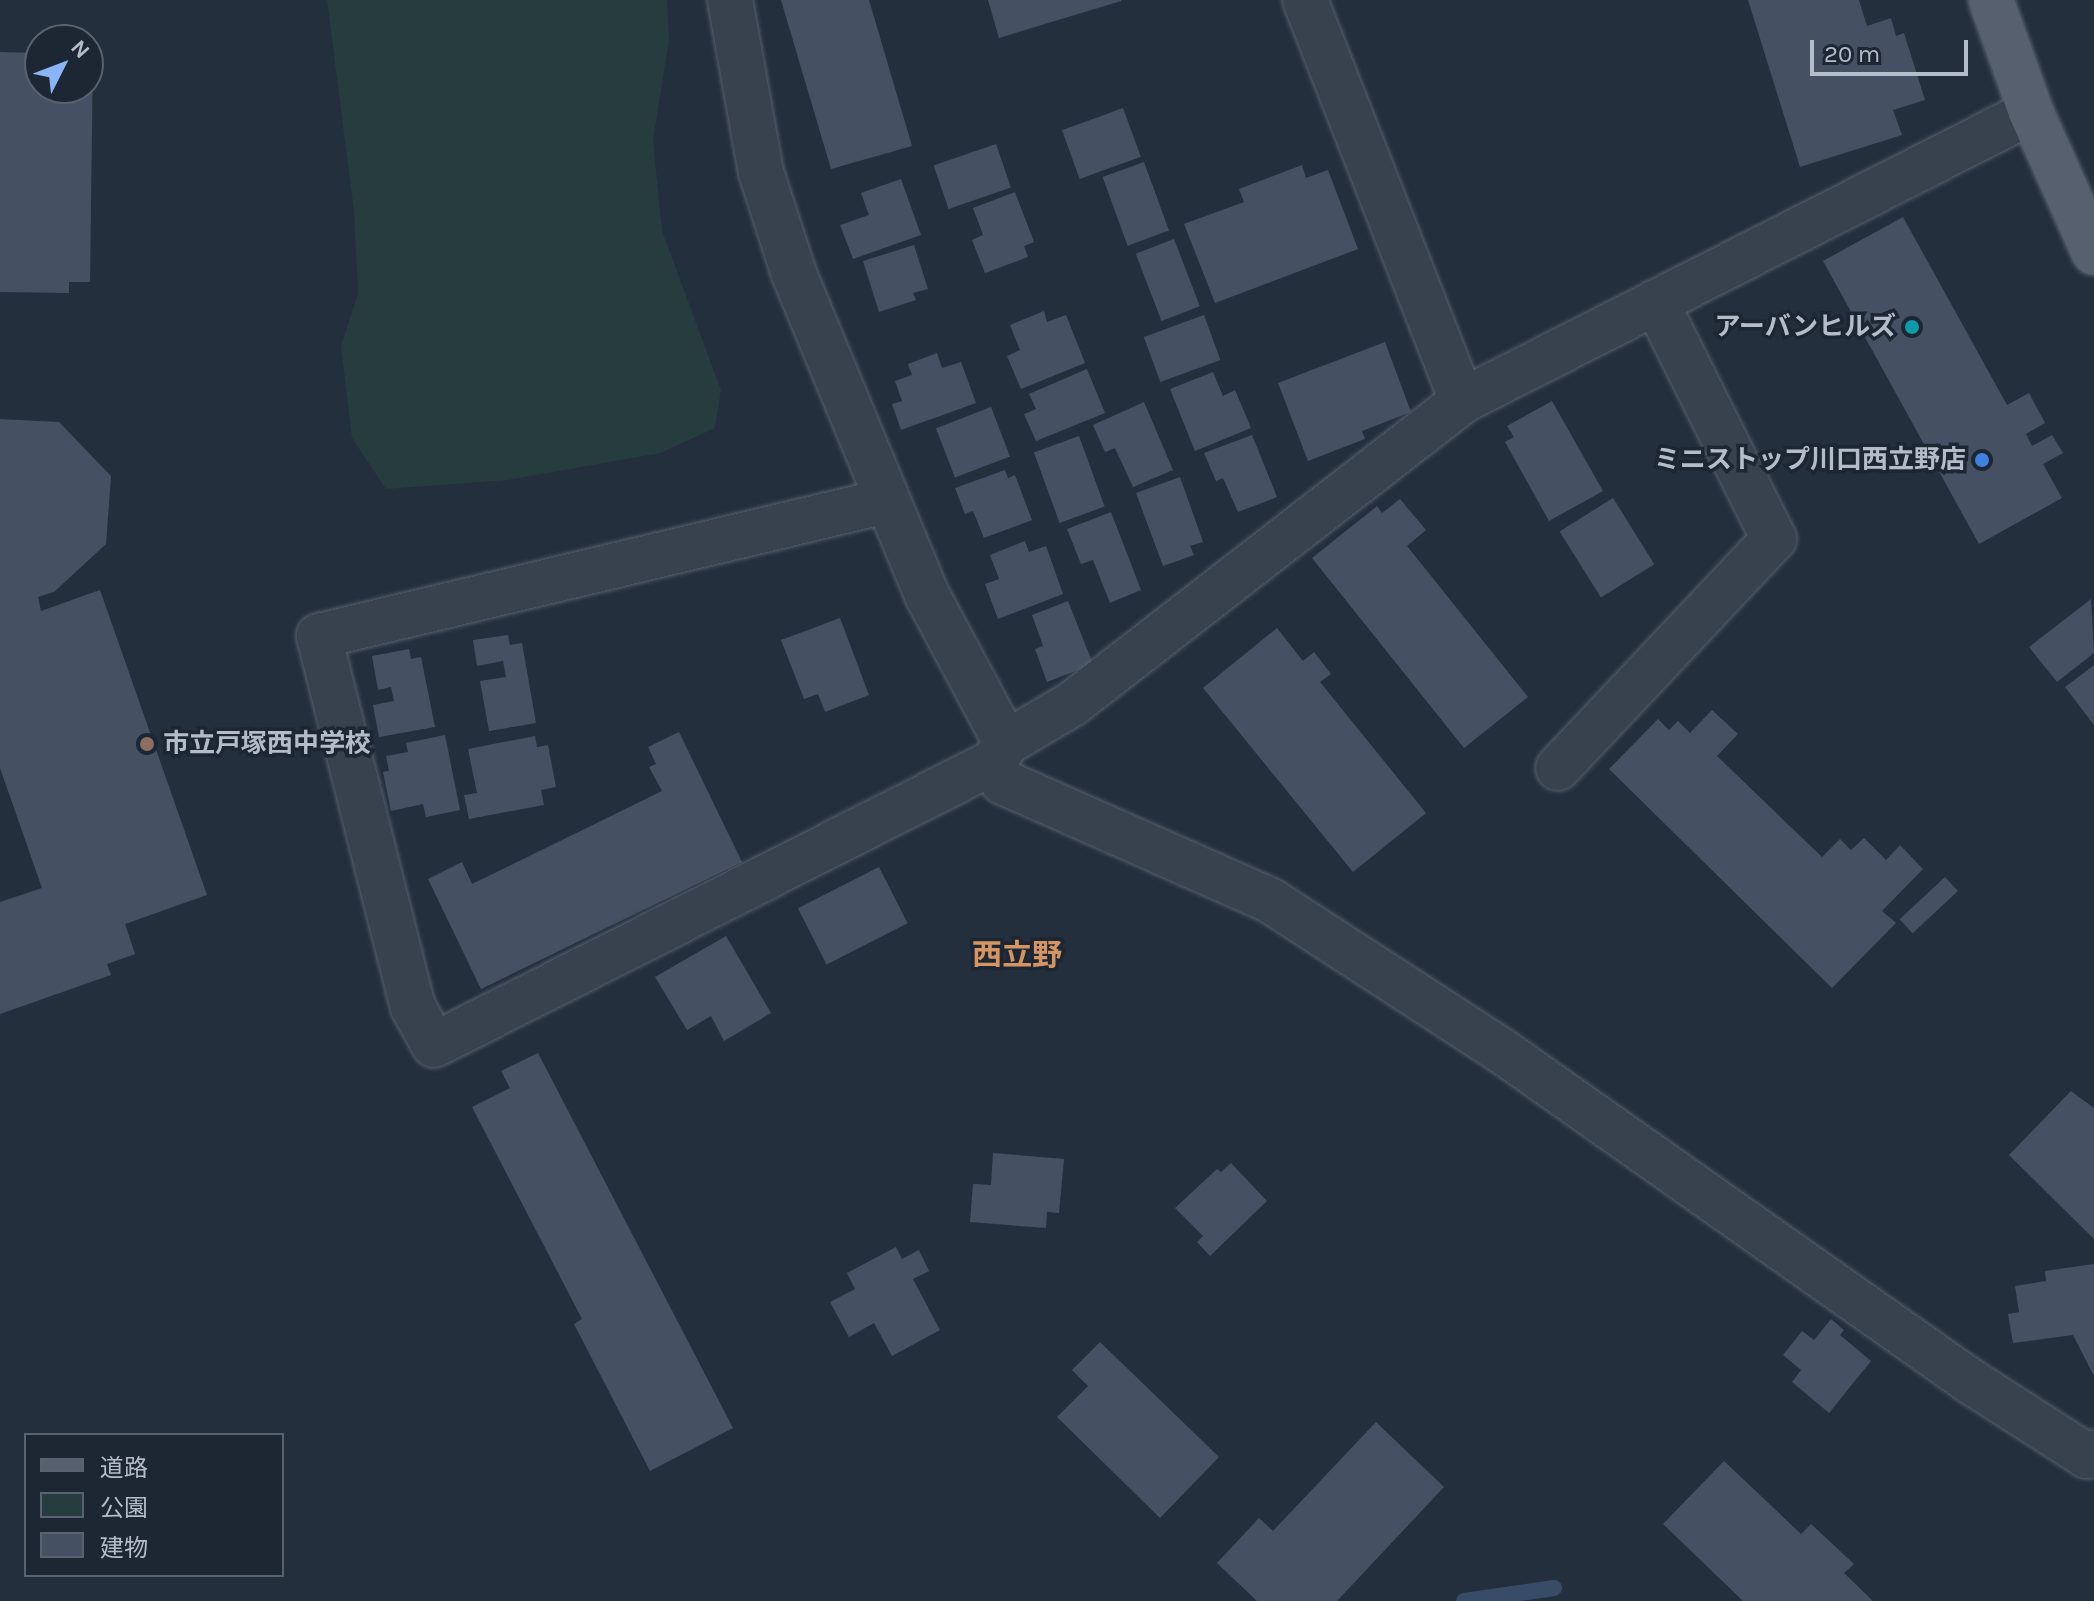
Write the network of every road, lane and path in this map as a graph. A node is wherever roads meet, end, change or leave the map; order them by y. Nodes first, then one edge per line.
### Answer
1 (730, 0) edge
2 (1305, 0) edge
3 (1991, 0) edge
4 (2031, 112) junction
5 (2094, 253) edge
6 (1656, 302) junction
7 (1462, 401) junction
8 (886, 501) junction
9 (1000, 752) junction
10 (1558, 768) dead end
11 (2092, 1459) edge

1 - 8 street
2 - 7 street
3 - 4 main road
4 - 5 main road
4 - 6 street
6 - 7 street
6 - 10 street
7 - 9 street
8 - 9 street
8 - 9 street
9 - 11 street

